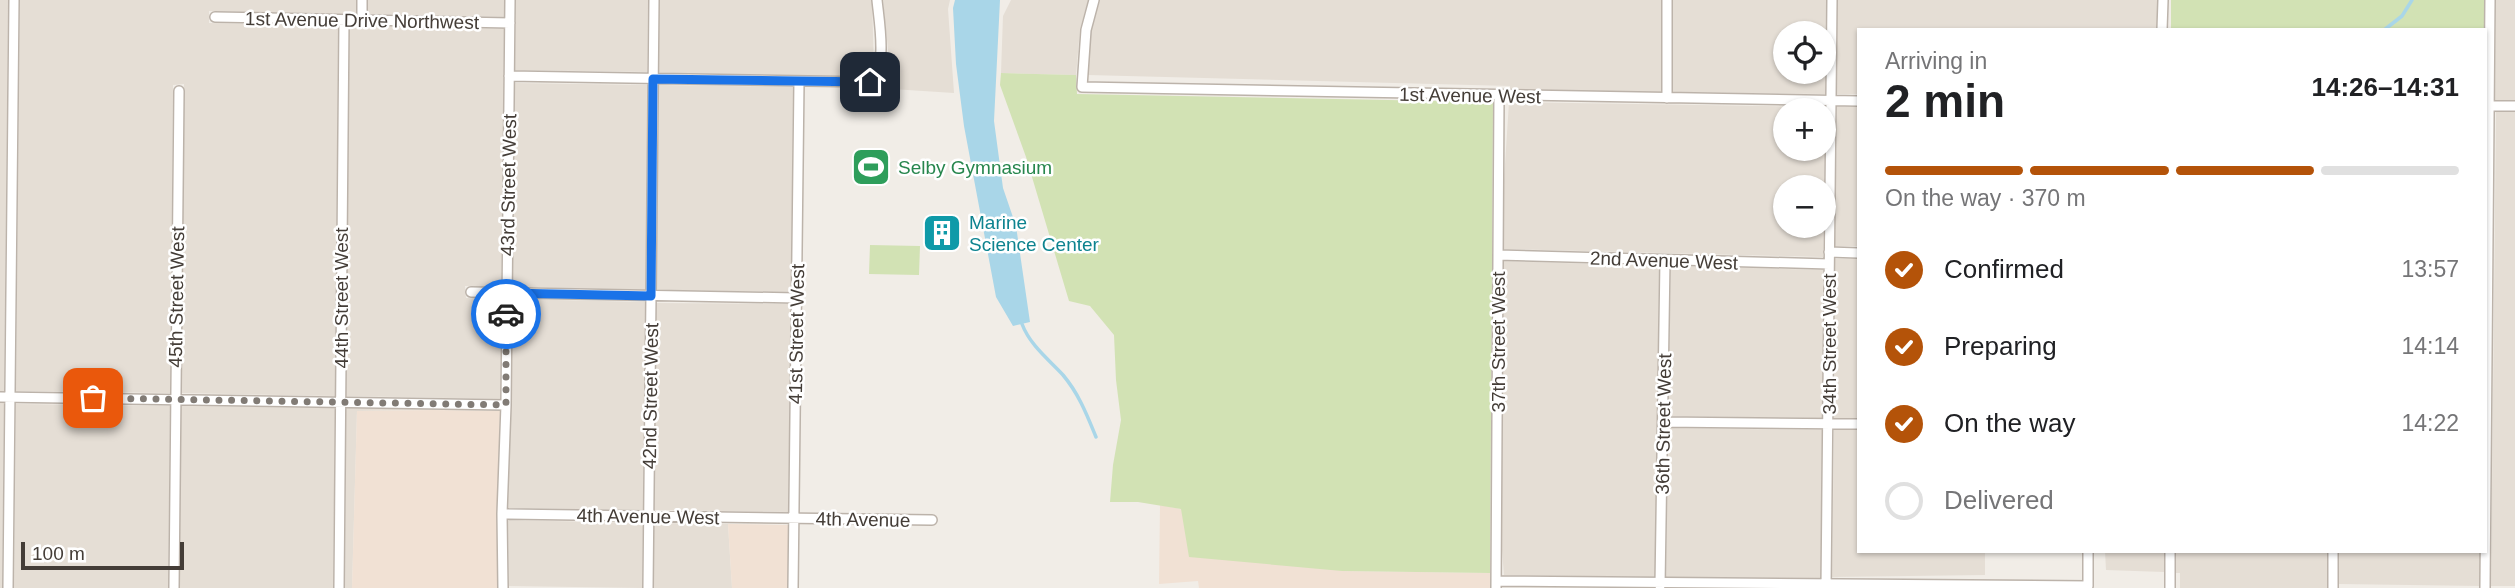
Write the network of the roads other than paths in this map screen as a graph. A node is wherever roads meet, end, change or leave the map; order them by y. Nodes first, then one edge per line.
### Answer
1 (14, 0) edge
2 (362, 0) edge
3 (510, 0) edge
4 (654, 0) edge
5 (877, 0) edge
6 (1094, 0) edge
7 (1667, 0) edge
8 (1832, 0) edge
9 (2163, 0) edge
10 (2490, 0) edge
11 (215, 17) dead end
12 (344, 20) junction
13 (362, 20) junction
14 (510, 23) junction
15 (2162, 28) edge
16 (509, 76) junction
17 (653, 79) junction
18 (799, 81) junction
19 (179, 90) dead end
20 (1499, 96) junction
21 (1667, 98) junction
22 (1831, 98) edge
23 (1773, 99) edge
24 (1836, 100) edge
25 (1857, 101) edge
26 (2487, 106) edge
27 (2515, 106) edge
28 (1830, 161) edge
29 (1829, 252) junction
30 (1857, 253) edge
31 (1498, 255) junction
32 (1665, 260) junction
33 (1829, 264) junction
34 (471, 292) dead end
35 (507, 293) junction
36 (651, 296) junction
37 (796, 298) junction
38 (2487, 356) edge
39 (5, 397) edge
40 (175, 400) junction
41 (341, 402) junction
42 (506, 405) junction
43 (1663, 422) junction
44 (1828, 424) junction
45 (1857, 424) edge
46 (502, 514) junction
47 (648, 516) junction
48 (794, 518) junction
49 (932, 520) dead end
50 (2088, 553) edge
51 (2170, 553) edge
52 (2333, 553) edge
53 (2485, 553) edge
54 (1496, 585) edge
55 (1660, 586) edge
56 (1826, 586) edge
57 (8, 588) edge
58 (174, 588) edge
59 (339, 588) edge
60 (503, 588) edge
61 (648, 588) edge
62 (793, 588) edge
63 (2170, 588) edge
64 (2333, 588) edge
65 (2485, 588) edge

1 - 39 street
2 - 13 street
3 - 14 street, 43rd Street West
4 - 17 street, 42nd Street West
5 - 18 street
6 - 20 street, 1st Avenue West
7 - 21 street
8 - 22 street, 34th Street West
9 - 15 street
10 - 26 street
11 - 12 street, 1st Avenue Drive Northwest
12 - 13 street, 1st Avenue Drive Northwest
12 - 41 street, 44th Street West
13 - 14 street, 1st Avenue Drive Northwest
14 - 16 street, 43rd Street West
16 - 17 street
16 - 35 street, 43rd Street West
17 - 18 street
17 - 36 street, 42nd Street West
18 - 37 street, 41st Street West
19 - 40 street, 45th Street West
20 - 21 street, 1st Avenue West
20 - 31 street, 37th Street West
21 - 23 street, 1st Avenue West
24 - 25 street, 1st Avenue West
26 - 27 street
26 - 38 street
28 - 29 street, 34th Street West
29 - 30 street
29 - 33 street, 34th Street West
31 - 32 street, 2nd Avenue West
31 - 54 street, 37th Street West
32 - 33 street, 2nd Avenue West
32 - 43 street, 36th Street West
33 - 44 street, 34th Street West
34 - 35 street
35 - 36 street
35 - 42 street, 43rd Street West
36 - 37 street
36 - 47 street, 42nd Street West
37 - 48 street, 41st Street West
39 - 40 street
39 - 57 street
40 - 41 street
40 - 58 street, 45th Street West
41 - 42 street
41 - 59 street, 44th Street West
42 - 46 street, 43rd Street West
43 - 44 street
43 - 55 street, 36th Street West
44 - 45 street
44 - 56 street, 34th Street West
46 - 47 street, 4th Avenue West
46 - 60 street, 43rd Street West
47 - 48 street, 4th Avenue West
47 - 61 street, 42nd Street West
48 - 49 street, 4th Avenue
48 - 62 street, 41st Street West
50 - 56 street
51 - 63 street
52 - 64 street
53 - 65 street
54 - 55 street
55 - 56 street

